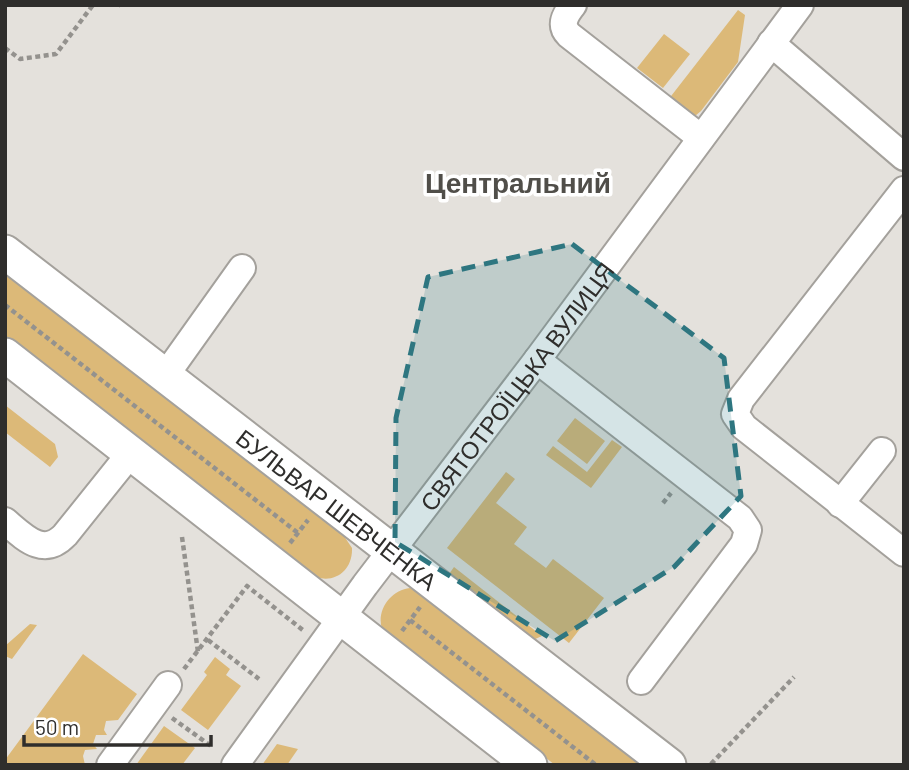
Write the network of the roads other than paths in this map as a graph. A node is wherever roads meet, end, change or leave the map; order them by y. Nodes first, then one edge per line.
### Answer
1 (573, 5) edge
2 (800, 5) edge
3 (771, 43) junction
4 (701, 138) junction
5 (904, 157) edge
6 (904, 190) edge
7 (5, 252) edge
8 (242, 268) dead end
9 (537, 360) junction
10 (8, 362) edge
11 (165, 376) junction
12 (882, 451) dead end
13 (130, 454) junction
14 (840, 504) junction
15 (5, 522) edge
16 (391, 551) junction
17 (904, 553) edge
18 (342, 618) junction
19 (641, 681) dead end
20 (168, 685) dead end
21 (110, 765) edge
22 (234, 765) edge
23 (530, 765) edge
24 (669, 765) edge

1 - 4 street
2 - 3 street, СВЯТОТРОЇЦЬКА ВУЛИЦЯ
3 - 4 street, СВЯТОТРОЇЦЬКА ВУЛИЦЯ
3 - 5 street
4 - 9 street, СВЯТОТРОЇЦЬКА ВУЛИЦЯ
6 - 14 street
7 - 11 main road, БУЛЬВАР ШЕВЧЕНКА
8 - 11 street
9 - 16 street, СВЯТОТРОЇЦЬКА ВУЛИЦЯ
9 - 19 street
10 - 13 main road
11 - 16 main road, БУЛЬВАР ШЕВЧЕНКА
12 - 14 street
13 - 15 street
13 - 18 main road
14 - 17 street
16 - 18 street, СВЯТОТРОЇЦЬКА ВУЛИЦЯ
16 - 24 main road, БУЛЬВАР ШЕВЧЕНКА
18 - 22 street, СВЯТОТРОЇЦЬКА ВУЛИЦЯ
18 - 23 main road
20 - 21 street

